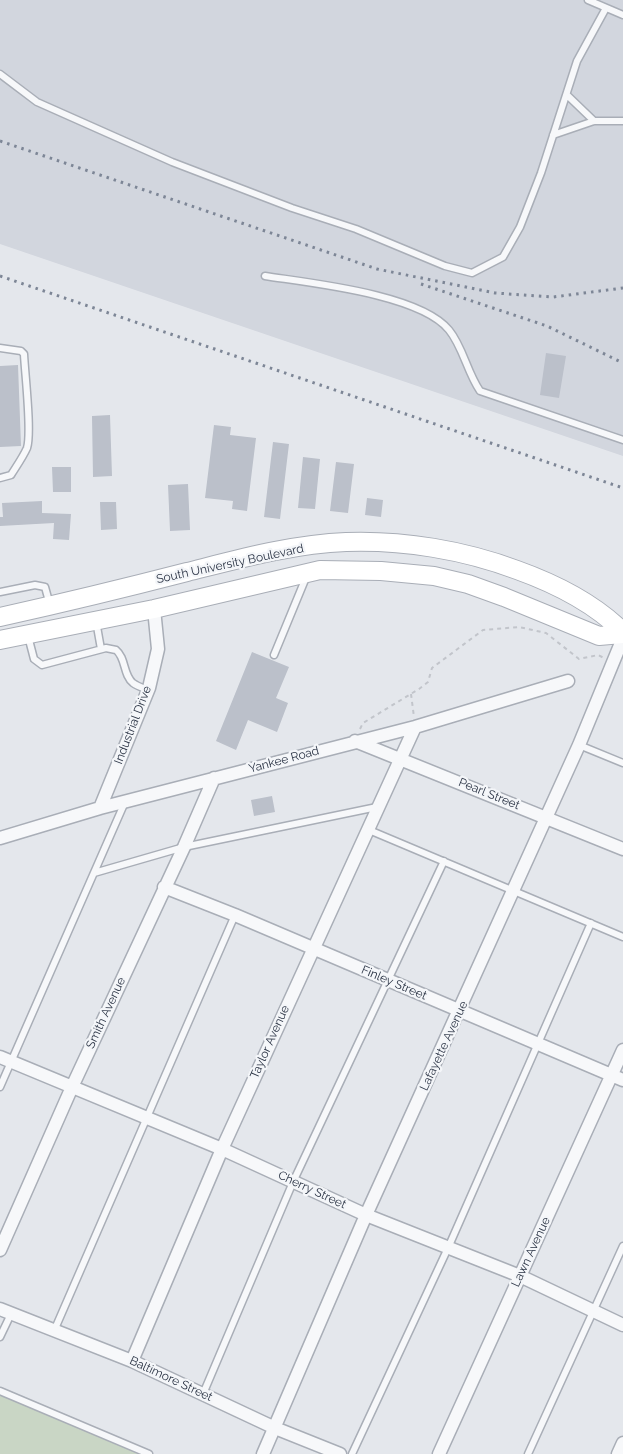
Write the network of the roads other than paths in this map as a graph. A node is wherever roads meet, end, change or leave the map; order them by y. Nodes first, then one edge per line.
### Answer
1 (588, 0) edge
2 (606, 8) junction
3 (623, 15) edge
4 (0, 74) edge
5 (567, 95) junction
6 (594, 121) junction
7 (623, 121) edge
8 (554, 135) junction
9 (265, 276) dead end
10 (0, 348) edge
11 (623, 440) edge
12 (0, 478) edge
13 (308, 572) junction
14 (0, 592) edge
15 (50, 606) junction
16 (154, 609) junction
17 (0, 618) edge
18 (96, 621) junction
19 (623, 633) edge
20 (28, 634) junction
21 (623, 638) edge
22 (0, 640) edge
23 (101, 649) junction
24 (274, 655) dead end
25 (568, 681) dead end
26 (148, 690) junction
27 (415, 727) junction
28 (355, 741) junction
29 (580, 745) junction
30 (401, 759) junction
31 (623, 763) edge
32 (214, 778) junction
33 (125, 801) junction
34 (380, 806) junction
35 (100, 808) junction
36 (547, 817) junction
37 (368, 830) junction
38 (0, 838) edge
39 (184, 847) junction
40 (623, 849) edge
41 (444, 861) junction
42 (94, 873) junction
43 (164, 888) junction
44 (514, 891) junction
45 (235, 915) junction
46 (591, 923) junction
47 (623, 937) edge
48 (312, 949) junction
49 (387, 980) junction
50 (460, 1012) junction
51 (536, 1044) junction
52 (623, 1050) edge
53 (6, 1060) edge
54 (617, 1078) edge
55 (0, 1087) edge
56 (72, 1087) junction
57 (148, 1118) junction
58 (222, 1149) junction
59 (293, 1182) junction
60 (366, 1215) junction
61 (623, 1246) edge
62 (448, 1248) junction
63 (0, 1250) edge
64 (520, 1276) junction
65 (6, 1311) edge
66 (594, 1311) junction
67 (623, 1325) edge
68 (54, 1331) junction
69 (0, 1338) edge
70 (132, 1361) junction
71 (0, 1391) edge
72 (203, 1394) junction
73 (275, 1428) junction
74 (623, 1443) edge
75 (149, 1454) edge
76 (263, 1454) edge
77 (340, 1454) edge
78 (352, 1454) edge
79 (439, 1454) edge
80 (528, 1454) edge
81 (618, 1454) edge

1 - 2 lane
2 - 3 lane
2 - 5 lane
4 - 8 lane
5 - 6 lane
5 - 8 lane
6 - 7 lane
6 - 8 lane
9 - 11 lane
10 - 12 lane
13 - 16 street, South University Boulevard
13 - 19 street, South University Boulevard
13 - 24 lane
14 - 15 lane
15 - 17 street, South University Boulevard
15 - 19 street, South University Boulevard
16 - 18 street, South University Boulevard
16 - 26 street, Industrial Drive
18 - 20 street, South University Boulevard
18 - 23 lane
20 - 22 street, South University Boulevard
20 - 23 lane
21 - 29 street, Lafayette Avenue
23 - 26 lane
25 - 27 street, Yankee Road
26 - 35 street, Industrial Drive
27 - 28 street, Yankee Road
27 - 30 street, Taylor Avenue
28 - 30 street, Pearl Street
28 - 32 street, Yankee Road
29 - 31 lane
29 - 36 street, Lafayette Avenue
30 - 34 street, Taylor Avenue
30 - 36 street, Pearl Street
32 - 33 street, Yankee Road
32 - 39 street, Smith Avenue
33 - 35 street, Yankee Road
33 - 42 lane
34 - 37 street, Taylor Avenue
34 - 39 lane
35 - 38 street, Yankee Road
36 - 40 street, Pearl Street
36 - 44 street, Lafayette Avenue
37 - 41 lane
37 - 48 street, Taylor Avenue
39 - 42 lane
39 - 43 street, Smith Avenue
41 - 44 lane
41 - 49 lane
42 - 53 lane
43 - 45 street, Finley Street
43 - 56 street, Smith Avenue
44 - 46 lane
44 - 50 street, Lafayette Avenue
45 - 48 street, Finley Street
45 - 57 lane
46 - 47 lane
46 - 51 lane
48 - 49 street, Finley Street
48 - 58 street, Taylor Avenue
49 - 50 street, Finley Street
49 - 59 lane
50 - 51 street, Finley Street
50 - 60 street, Lafayette Avenue
51 - 54 street, Finley Street
51 - 62 lane
52 - 54 street, Lawn Avenue
53 - 55 lane
53 - 56 street, Cherry Street
54 - 64 street, Lawn Avenue
56 - 57 street, Cherry Street
56 - 63 street, Smith Avenue
57 - 58 street, Cherry Street
57 - 68 lane
58 - 59 street, Cherry Street
58 - 70 street, Taylor Avenue
59 - 60 street, Cherry Street
59 - 72 lane
60 - 62 street, Cherry Street
60 - 73 street, Lafayette Avenue
61 - 66 lane
62 - 64 street, Cherry Street
62 - 78 lane
64 - 66 street, Cherry Street
64 - 79 street, Lawn Avenue
65 - 68 street, Baltimore Street
65 - 69 lane
66 - 67 street, Cherry Street
66 - 80 lane
68 - 70 street, Baltimore Street
70 - 72 street, Baltimore Street
71 - 75 lane
72 - 73 street, Baltimore Street
73 - 76 street, Lafayette Avenue
73 - 77 street, Baltimore Street
74 - 81 street

